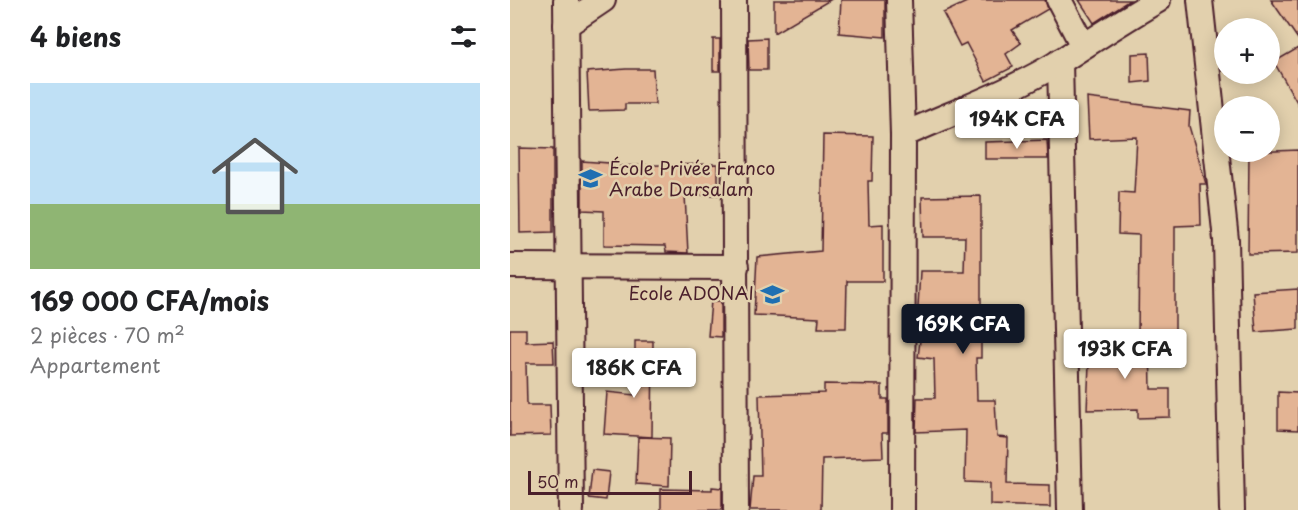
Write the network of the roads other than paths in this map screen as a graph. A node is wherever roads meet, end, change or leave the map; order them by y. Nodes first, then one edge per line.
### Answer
1 (566, 0) edge
2 (603, 0) edge
3 (734, 0) edge
4 (900, 0) edge
5 (1059, 0) edge
6 (1158, 0) edge
7 (1200, 0) edge
8 (566, 25) junction
9 (1082, 44) junction
10 (1060, 61) junction
11 (903, 135) junction
12 (510, 266) edge
13 (570, 267) junction
14 (736, 267) junction
15 (571, 510) edge
16 (736, 510) edge
17 (902, 510) edge
18 (1070, 510) edge
19 (1232, 510) edge

1 - 8 street
2 - 8 street
3 - 14 street
4 - 11 street
5 - 9 street
6 - 9 street
7 - 19 street
8 - 13 street
9 - 10 street
10 - 11 street
10 - 18 street
11 - 17 street
12 - 13 street
13 - 14 street
13 - 15 street
14 - 16 street

